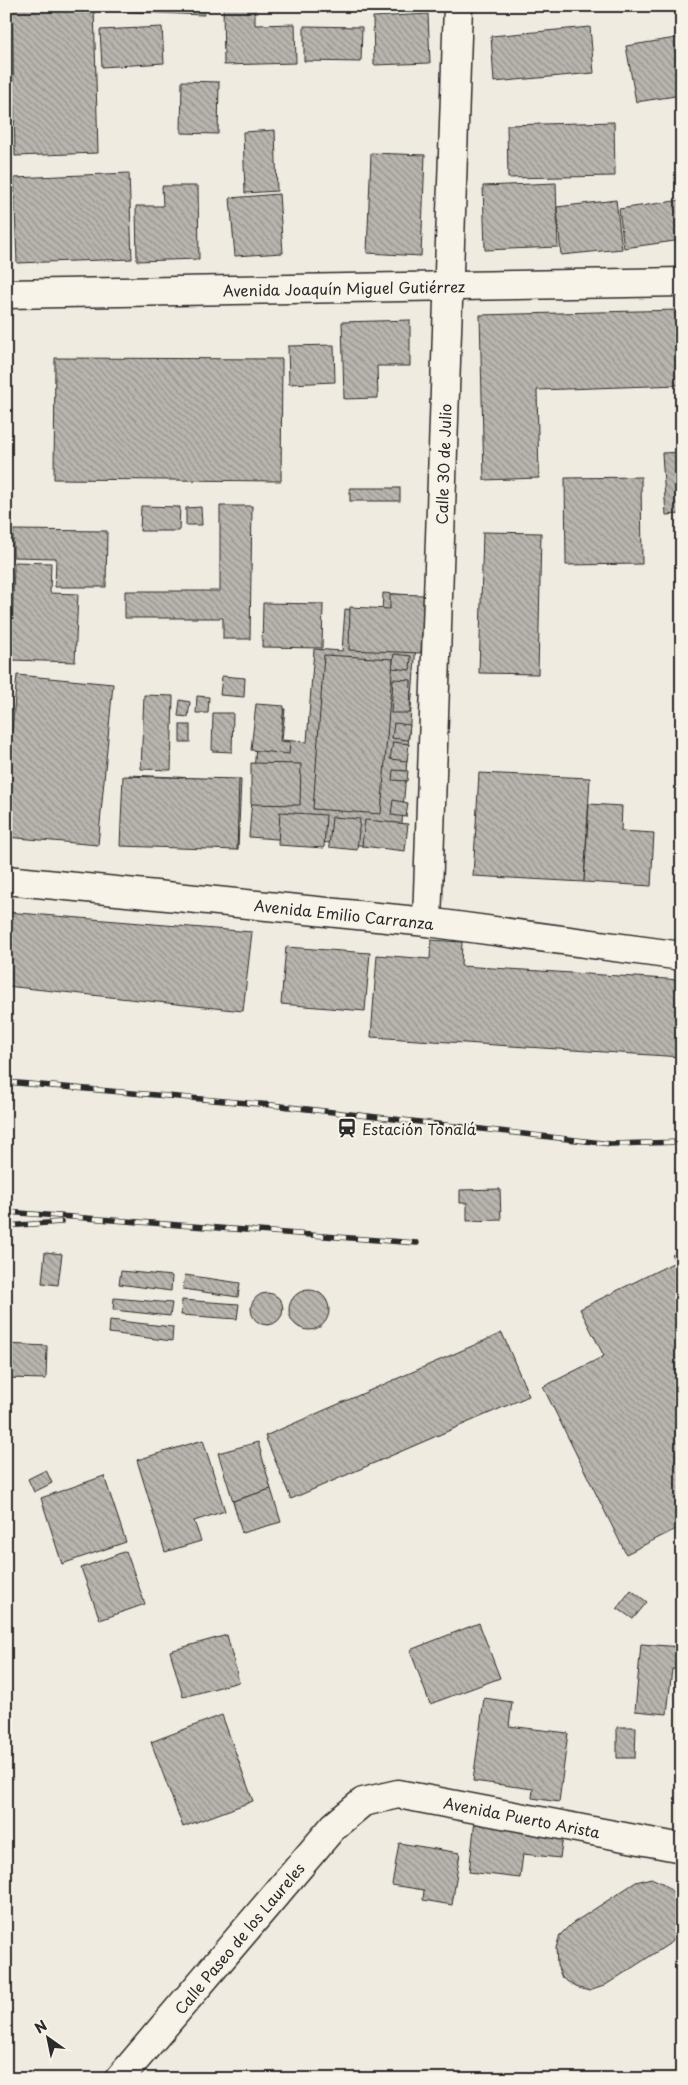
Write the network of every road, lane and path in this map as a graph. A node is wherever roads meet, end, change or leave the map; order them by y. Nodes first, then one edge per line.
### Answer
1 (458, 6) edge
2 (682, 282) edge
3 (449, 286) junction
4 (6, 294) edge
5 (6, 880) edge
6 (427, 922) junction
7 (682, 956) edge
8 (363, 1802) joint
9 (682, 1848) edge
10 (119, 2079) edge

1 - 3 street, Calle 30 de Julio
2 - 3 street, Avenida Joaquín Miguel Gutiérrez
3 - 4 street, Avenida Joaquín Miguel Gutiérrez
3 - 6 street, Calle 30 de Julio
5 - 6 street, Avenida Emilio Carranza
6 - 7 street, Avenida Emilio Carranza
8 - 9 street, Avenida Puerto Arista
8 - 10 street, Calle Paseo de los Laureles

